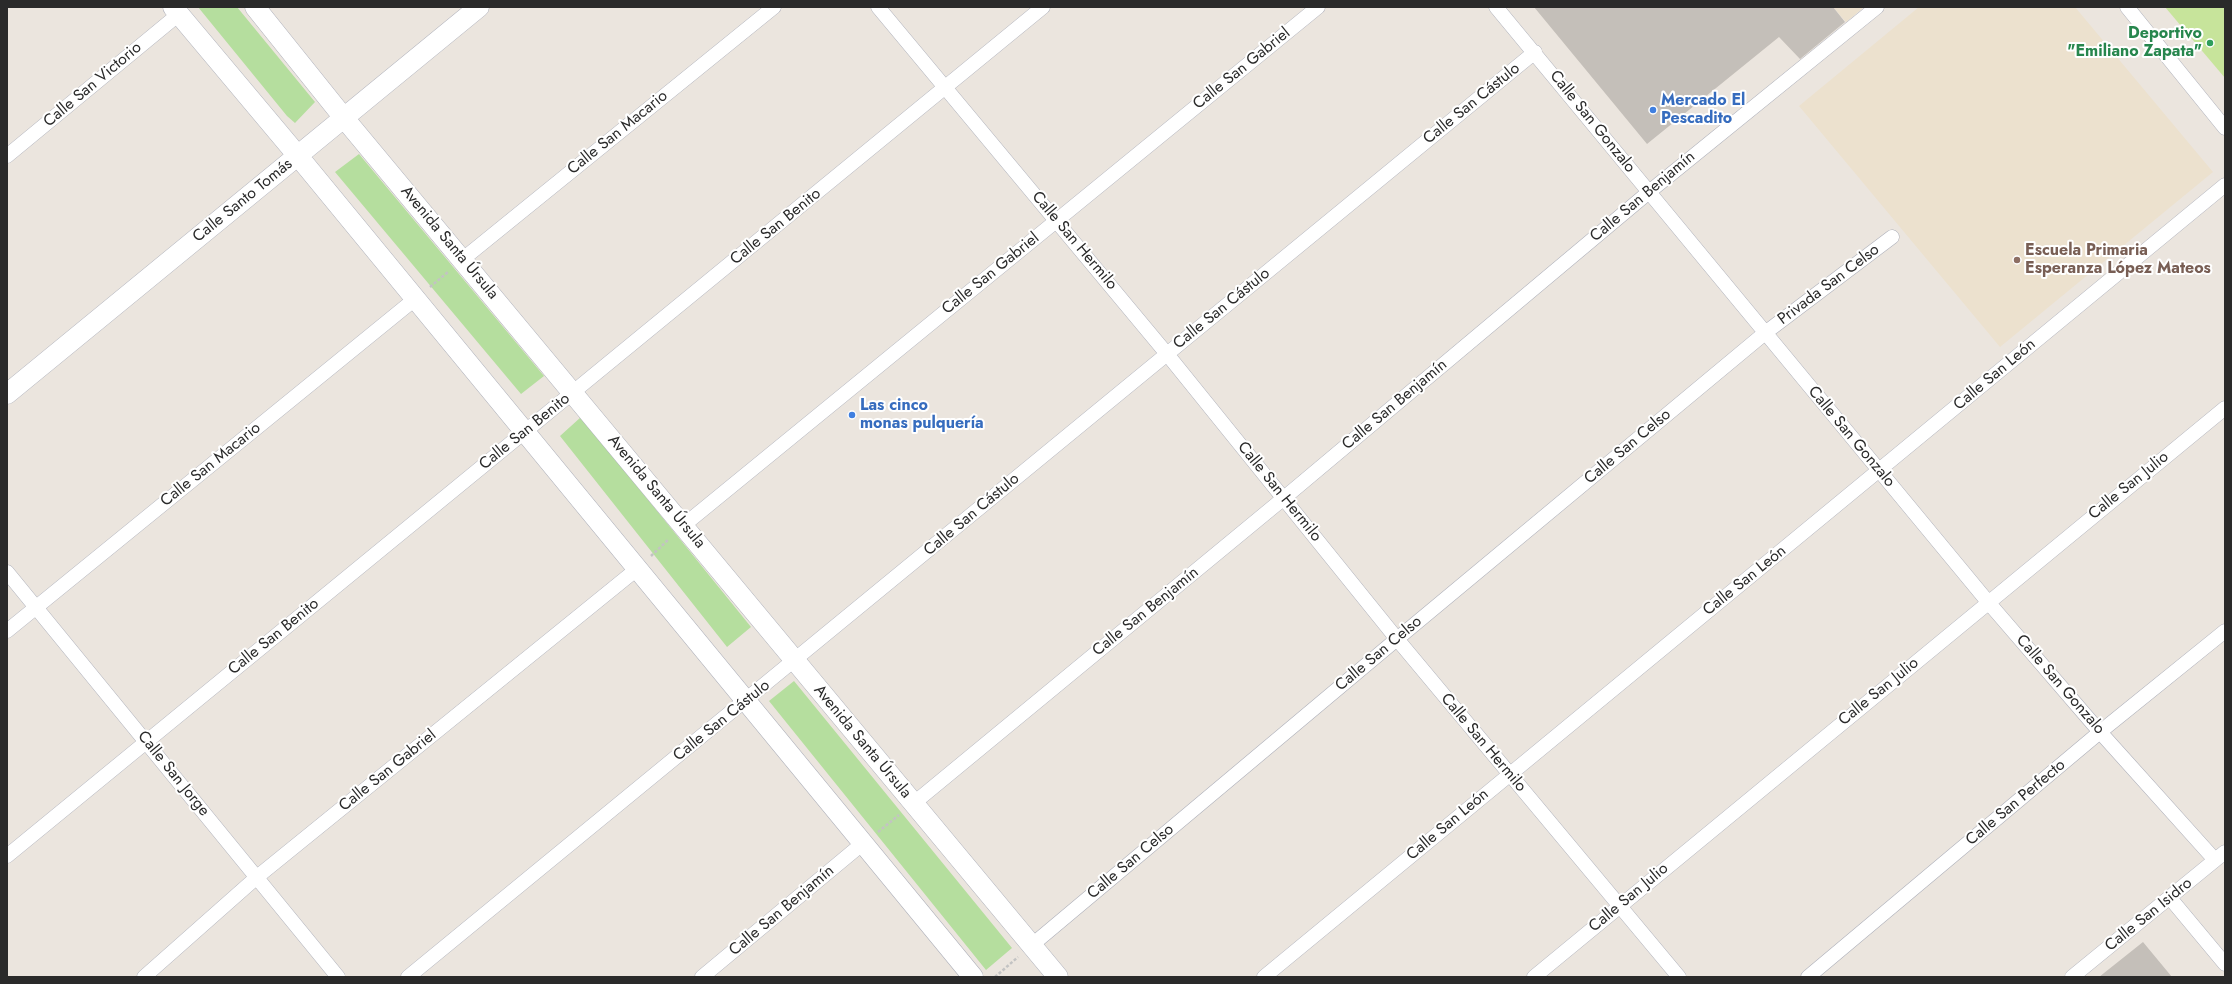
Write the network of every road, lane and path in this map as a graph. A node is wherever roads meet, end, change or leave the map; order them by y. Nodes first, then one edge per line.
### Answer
1 (255, 7) edge
2 (479, 7) edge
3 (774, 7) edge
4 (878, 7) edge
5 (1042, 7) edge
6 (1318, 7) edge
7 (1496, 7) edge
8 (1877, 7) edge
9 (2127, 7) edge
10 (176, 10) edge
11 (1535, 52) junction
12 (945, 87) junction
13 (344, 118) junction
14 (2225, 128) edge
15 (7, 156) edge
16 (298, 156) junction
17 (2225, 185) edge
18 (1649, 192) junction
19 (1057, 220) junction
20 (1892, 237) dead end
21 (463, 259) junction
22 (416, 299) junction
23 (1766, 334) junction
24 (1167, 354) junction
25 (573, 393) junction
26 (7, 394) edge
27 (2225, 408) edge
28 (525, 433) junction
29 (1879, 471) junction
30 (1284, 498) junction
31 (684, 525) junction
32 (637, 569) junction
33 (7, 572) edge
34 (1988, 602) junction
35 (36, 607) junction
36 (7, 631) edge
37 (2225, 631) edge
38 (1397, 639) junction
39 (795, 661) junction
40 (746, 701) junction
41 (2100, 732) junction
42 (146, 742) junction
43 (1509, 774) junction
44 (914, 803) junction
45 (862, 844) junction
46 (7, 856) edge
47 (2220, 856) edge
48 (257, 877) junction
49 (2170, 898) junction
50 (1619, 905) junction
51 (1032, 945) junction
52 (2225, 964) edge
53 (144, 977) edge
54 (338, 977) edge
55 (408, 977) edge
56 (702, 977) edge
57 (973, 977) edge
58 (995, 977) edge
59 (1058, 977) edge
60 (1264, 977) edge
61 (1534, 977) edge
62 (1679, 977) edge
63 (1808, 977) edge
64 (2072, 977) edge

1 - 13 street, Avenida Santa Úrsula
2 - 13 street, Calle Santo Tomás
3 - 21 street, Calle San Macario
4 - 12 street, Calle San Hermilo
5 - 12 street, Calle San Benito
6 - 19 street, Calle San Gabriel
7 - 11 street, Calle San Gonzalo
8 - 18 street, Calle San Benjamín
9 - 14 street
10 - 15 street, Calle San Victorio
10 - 16 street
11 - 18 street, Calle San Gonzalo
11 - 24 street, Calle San Cástulo
12 - 19 street, Calle San Hermilo
12 - 25 street, Calle San Benito
13 - 16 street, Calle Santo Tomás
13 - 21 street, Avenida Santa Úrsula
16 - 22 street
16 - 26 street, Calle Santo Tomás
17 - 29 street, Calle San León
18 - 23 street, Calle San Gonzalo
18 - 30 street, Calle San Benjamín
19 - 24 street, Calle San Hermilo
19 - 31 street, Calle San Gabriel
20 - 23 street, Privada San Celso
21 - 22 path
21 - 25 street, Avenida Santa Úrsula
22 - 28 street
22 - 35 street, Calle San Macario
23 - 29 street, Calle San Gonzalo
23 - 38 street, Calle San Celso
24 - 30 street, Calle San Hermilo
24 - 39 street, Calle San Cástulo
25 - 28 street, Calle San Benito
25 - 31 street, Avenida Santa Úrsula
27 - 34 street, Calle San Julio
28 - 32 street
28 - 42 street, Calle San Benito
29 - 34 street, Calle San Gonzalo
29 - 43 street, Calle San León
30 - 38 street, Calle San Hermilo
30 - 44 street, Calle San Benjamín
31 - 32 path
31 - 39 street, Avenida Santa Úrsula
32 - 40 street
32 - 48 street, Calle San Gabriel
33 - 35 street, Calle San Jorge
34 - 41 street, Calle San Gonzalo
34 - 50 street, Calle San Julio
35 - 36 street, Calle San Macario
35 - 42 street, Calle San Jorge
37 - 41 street, Calle San Perfecto
38 - 43 street, Calle San Hermilo
38 - 51 street, Calle San Celso
39 - 40 street, Calle San Cástulo
39 - 44 street, Avenida Santa Úrsula
40 - 45 street
40 - 55 street, Calle San Cástulo
41 - 47 street, Calle San Gonzalo
41 - 63 street, Calle San Perfecto
42 - 46 street, Calle San Benito
42 - 48 street, Calle San Jorge
43 - 50 street, Calle San Hermilo
43 - 60 street, Calle San León
44 - 45 path
44 - 51 street, Avenida Santa Úrsula
45 - 56 street, Calle San Benjamín
45 - 57 street
47 - 49 street, Calle San Isidro
48 - 53 street, Calle San Gabriel
48 - 54 street, Calle San Jorge
49 - 52 street
49 - 64 street, Calle San Isidro
50 - 61 street, Calle San Julio
50 - 62 street, Calle San Hermilo
51 - 58 path
51 - 59 street, Avenida Santa Úrsula

